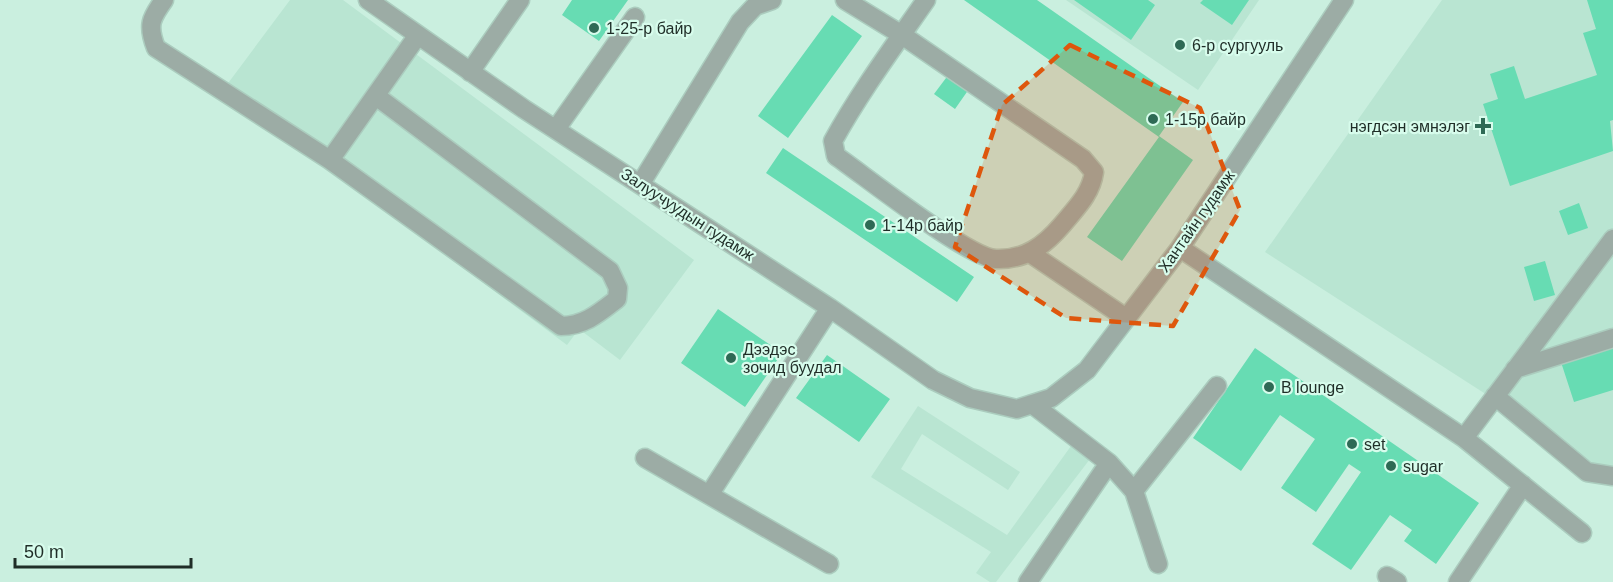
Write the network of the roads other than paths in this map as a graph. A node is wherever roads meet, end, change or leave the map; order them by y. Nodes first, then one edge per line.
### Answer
1 (164, 0) edge
2 (368, 0) edge
3 (520, 0) edge
4 (772, 0) edge
5 (845, 0) edge
6 (926, 0) edge
7 (1344, 0) edge
8 (635, 17) dead end
9 (418, 35) junction
10 (902, 35) junction
11 (470, 72) junction
12 (376, 96) junction
13 (556, 129) junction
14 (330, 160) junction
15 (641, 183) junction
16 (1613, 239) edge
17 (1180, 249) junction
18 (1030, 253) junction
19 (830, 308) junction
20 (1126, 318) junction
21 (1613, 338) edge
22 (1515, 369) junction
23 (1217, 386) dead end
24 (1496, 396) junction
25 (1024, 406) junction
26 (1464, 438) junction
27 (645, 458) dead end
28 (1109, 463) junction
29 (1612, 478) edge
30 (1523, 485) junction
31 (1134, 491) junction
32 (709, 495) junction
33 (1582, 533) dead end
34 (829, 564) dead end
35 (1158, 564) dead end
36 (1028, 582) edge
37 (1458, 582) edge

1 - 14 street
2 - 9 street, Залуучуудын гудамж
3 - 11 street
4 - 15 street
5 - 10 street
6 - 10 street
7 - 17 street, Хантайн гудамж
8 - 13 street
9 - 11 street, Залуучуудын гудамж
9 - 12 street
10 - 18 street
10 - 18 street
11 - 13 street, Залуучуудын гудамж
12 - 14 street
12 - 14 street
13 - 15 street, Залуучуудын гудамж
15 - 19 street, Залуучуудын гудамж
16 - 22 street
17 - 20 street, Хантайн гудамж
17 - 26 street
18 - 20 street
19 - 25 street, Залуучуудын гудамж
19 - 32 street
20 - 25 street, Хантайн гудамж
21 - 22 street
22 - 24 street
23 - 31 street
24 - 26 street
24 - 29 street
25 - 28 street
26 - 30 street
27 - 32 street
28 - 31 street
28 - 36 street
30 - 33 street
30 - 37 street
31 - 35 street
32 - 34 street

